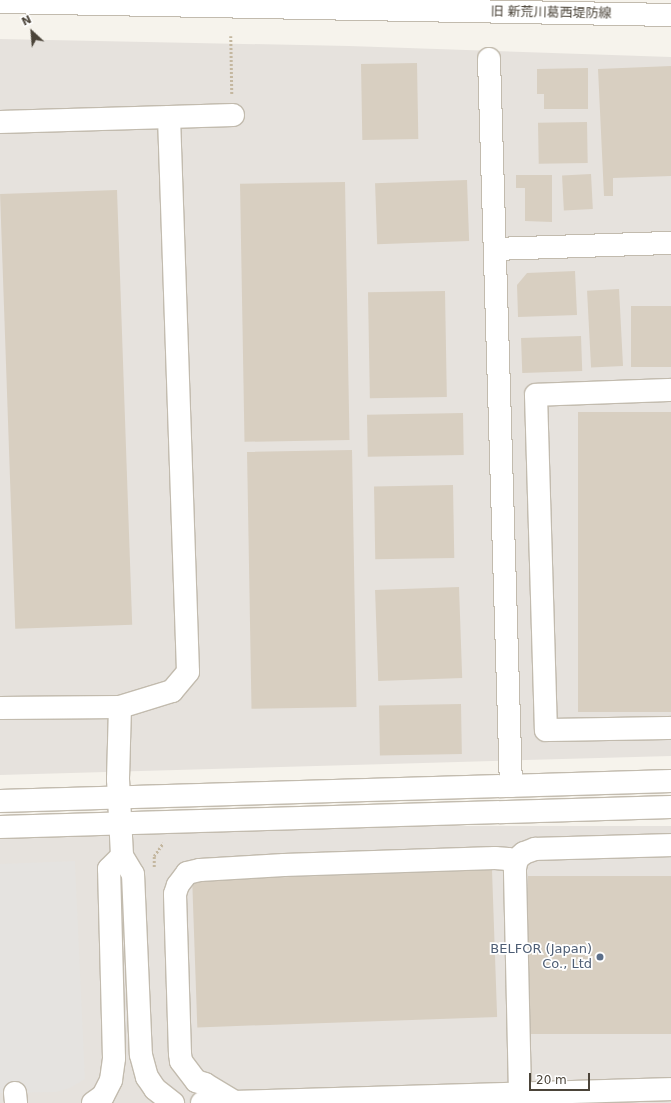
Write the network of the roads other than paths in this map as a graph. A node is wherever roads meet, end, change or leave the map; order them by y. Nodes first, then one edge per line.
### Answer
1 (0, 2) edge
2 (136, 2) edge
3 (454, 5) edge
4 (671, 15) edge
5 (489, 59) dead end
6 (233, 115) road end
7 (169, 117) junction
8 (0, 122) edge
9 (671, 243) edge
10 (495, 249) junction
11 (671, 390) edge
12 (120, 707) junction
13 (0, 708) edge
14 (671, 728) edge
15 (671, 781) edge
16 (511, 786) junction
17 (119, 798) junction
18 (0, 801) edge
19 (671, 807) edge
20 (121, 824) junction
21 (0, 827) edge
22 (671, 845) edge
23 (122, 856) junction
24 (515, 868) junction
25 (520, 1093) junction
26 (663, 1094) edge
27 (475, 1099) edge
28 (233, 1101) junction
29 (292, 1101) edge
30 (93, 1103) edge
31 (173, 1103) edge
32 (202, 1103) edge

1 - 2 street, 旧 新荒川葛西堤防線
2 - 3 street, 旧 新荒川葛西堤防線
3 - 4 street, 旧 新荒川葛西堤防線
5 - 10 street
6 - 7 street
7 - 8 street
7 - 12 street
9 - 10 street
10 - 16 street
11 - 14 street
12 - 13 street
12 - 17 street
15 - 16 street
16 - 17 street
17 - 18 street
17 - 20 street
19 - 20 street
20 - 21 street
20 - 23 street
22 - 24 street
23 - 30 street
23 - 31 street
24 - 25 street
24 - 28 street
25 - 26 street
25 - 27 street
27 - 29 street
28 - 29 street
28 - 32 street

